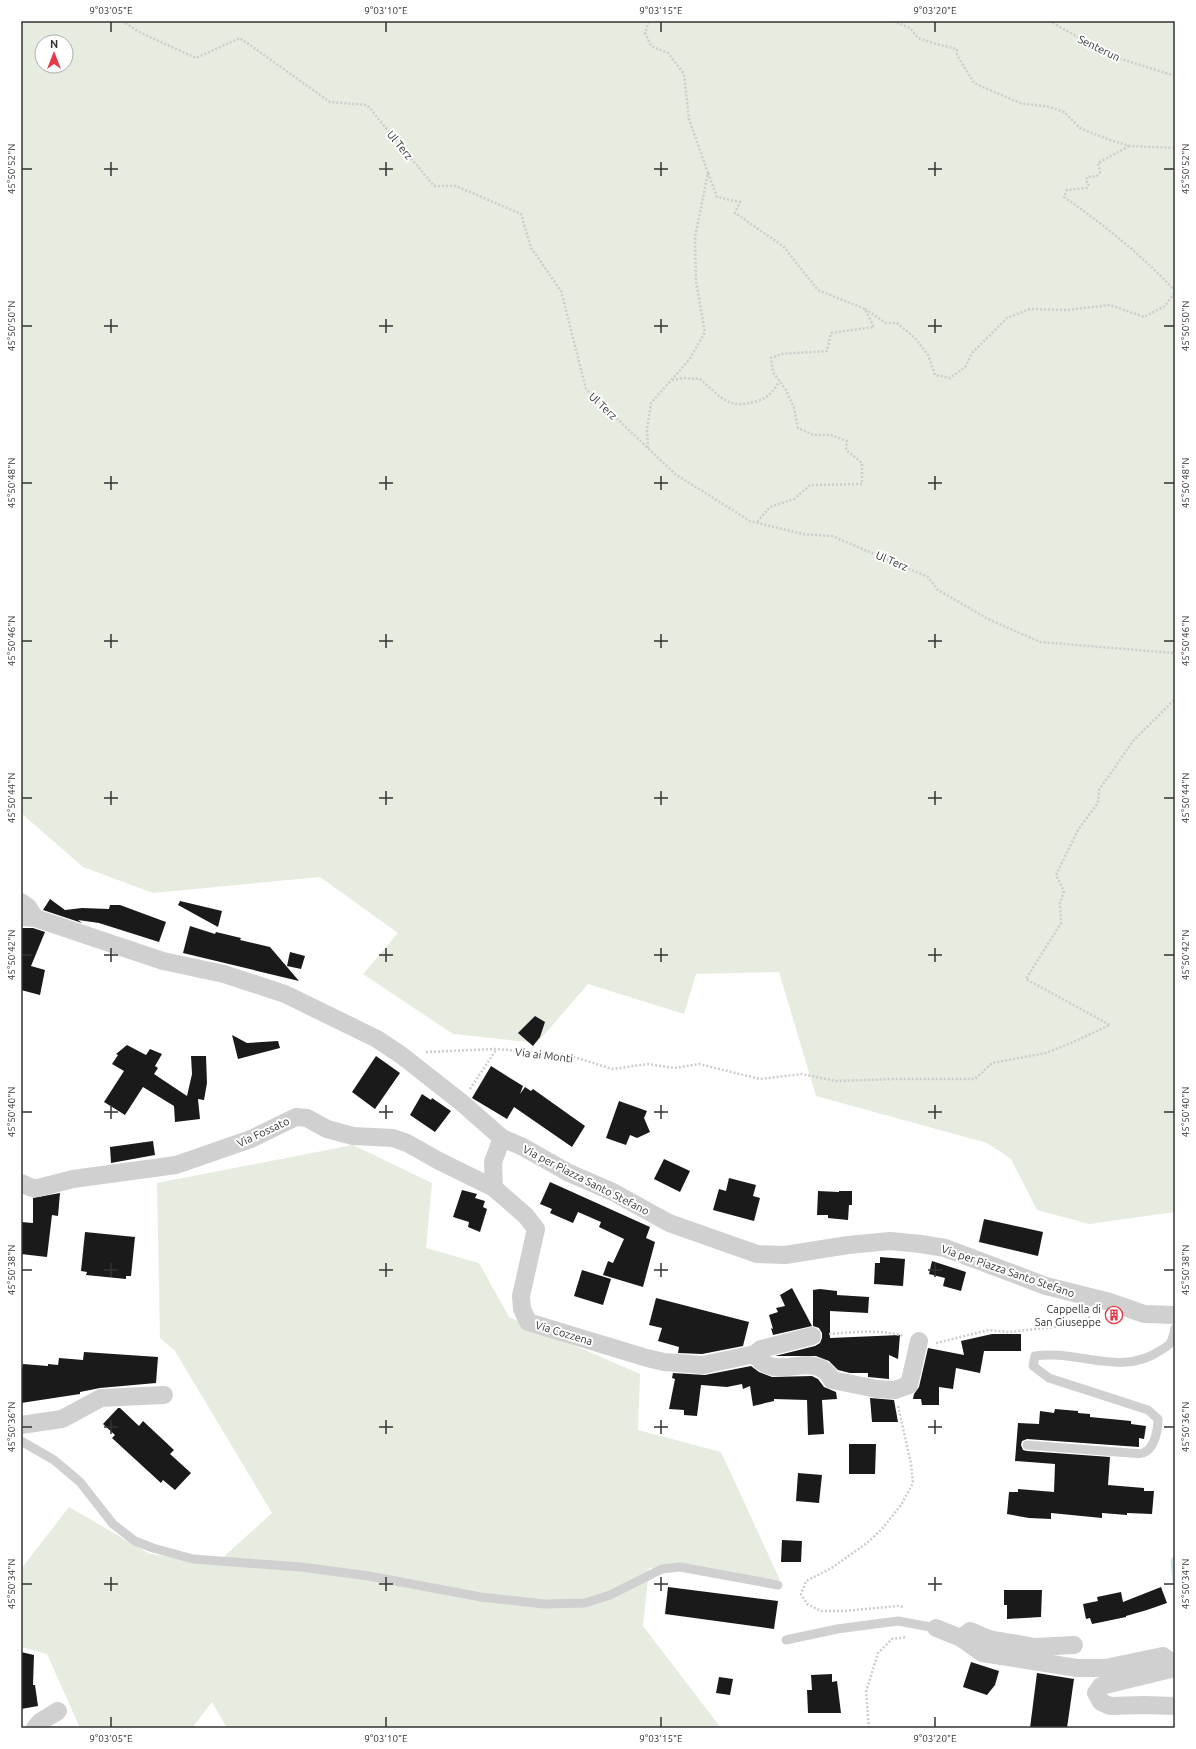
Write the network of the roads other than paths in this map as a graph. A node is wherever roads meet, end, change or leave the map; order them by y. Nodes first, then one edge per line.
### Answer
1 (21, 902) edge
2 (28, 918) edge
3 (502, 1138) junction
4 (21, 1183) edge
5 (494, 1188) junction
6 (1175, 1315) edge
7 (1175, 1328) edge
8 (812, 1336) road end
9 (919, 1341) road end
10 (755, 1354) junction
11 (164, 1395) dead end
12 (21, 1425) edge
13 (21, 1441) edge
14 (1026, 1445) dead end
15 (778, 1585) dead end
16 (936, 1628) joint
17 (961, 1638) junction
18 (786, 1640) dead end
19 (1074, 1645) dead end
20 (1175, 1706) edge
21 (58, 1711) dead end
22 (35, 1728) edge

1 - 2 street
2 - 3 street, Via per Piazza Santo Stefano
3 - 5 street
3 - 6 street, Via per Piazza Santo Stefano
4 - 5 street, Via Fossato
5 - 10 street, Via Cozzena
7 - 14 lane
8 - 10 street
9 - 10 street
11 - 12 street
13 - 15 lane
16 - 17 street
16 - 18 lane
17 - 19 street
17 - 20 street
21 - 22 street

